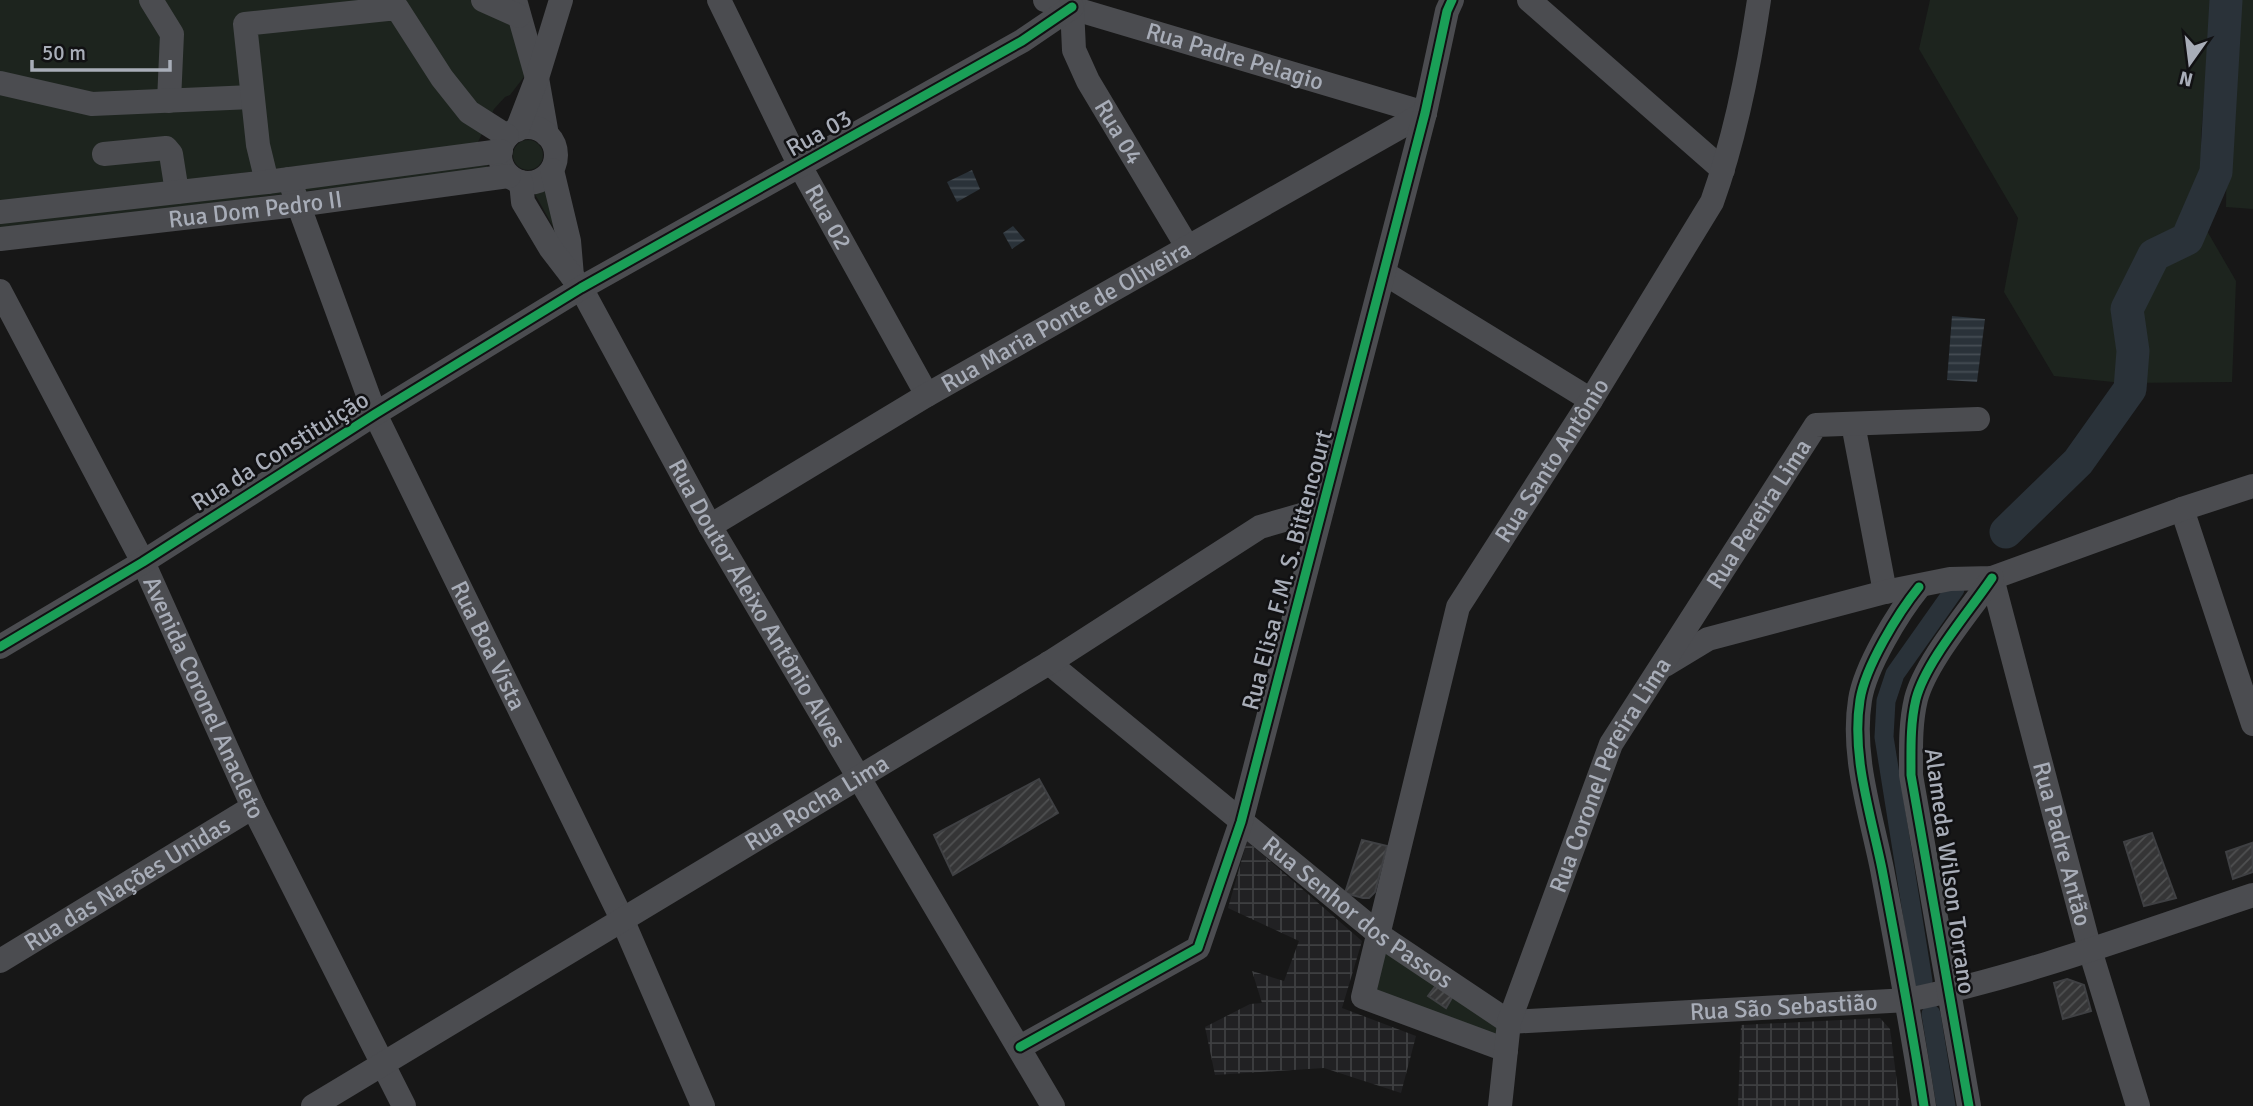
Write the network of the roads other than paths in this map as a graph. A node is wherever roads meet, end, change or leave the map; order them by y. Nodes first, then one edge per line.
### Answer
1 (151, 0) edge
2 (483, 0) edge
3 (561, 0) edge
4 (1045, 0) edge
5 (1452, 0) edge
6 (1529, 0) edge
7 (1759, 0) edge
8 (721, 1) edge
9 (1073, 4) edge
10 (517, 8) edge
11 (537, 78) junction
12 (0, 83) edge
13 (252, 97) junction
14 (169, 101) junction
15 (1425, 113) junction
16 (547, 135) junction
17 (508, 139) junction
18 (104, 154) dead end
19 (800, 166) junction
20 (552, 170) junction
21 (1723, 170) junction
22 (515, 179) junction
23 (278, 181) junction
24 (177, 192) junction
25 (297, 205) junction
26 (0, 212) edge
27 (0, 239) edge
28 (1188, 248) junction
29 (1384, 273) junction
30 (577, 283) junction
31 (0, 291) edge
32 (926, 395) junction
33 (1591, 400) junction
34 (375, 414) junction
35 (1978, 419) dead end
36 (1853, 424) junction
37 (2253, 486) edge
38 (1322, 509) junction
39 (2182, 509) junction
40 (710, 526) junction
41 (143, 562) junction
42 (1992, 578) junction
43 (1919, 587) junction
44 (1885, 592) junction
45 (0, 647) edge
46 (1049, 663) junction
47 (1659, 669) junction
48 (2253, 724) edge
49 (859, 778) junction
50 (253, 807) junction
51 (1241, 822) junction
52 (2253, 895) edge
53 (622, 919) junction
54 (1379, 934) junction
55 (2090, 950) junction
56 (0, 961) edge
57 (1947, 992) junction
58 (1908, 1000) junction
59 (1509, 1022) junction
60 (1020, 1047) junction
61 (1506, 1050) junction
62 (384, 1064) junction
63 (313, 1106) edge
64 (404, 1106) edge
65 (703, 1106) edge
66 (1053, 1106) edge
67 (1500, 1106) edge
68 (1924, 1106) edge
69 (1969, 1106) edge
70 (2138, 1106) edge

1 - 14 street
2 - 10 street, bridge
3 - 11 street
4 - 9 street, Rua Padre Pelagio
5 - 15 street, Rua Elisa F.M. S. Bittencourt
6 - 21 street
7 - 21 street, Rua Santo Antônio
8 - 19 street, Rua 02
9 - 15 street, Rua Padre Pelagio
9 - 19 street, Rua 03
9 - 28 street, Rua 04
10 - 11 street
11 - 16 street
11 - 17 street
12 - 14 street
13 - 14 street
13 - 17 street, Rua Boa Vista
13 - 23 street, Rua Boa Vista
15 - 28 street, Rua Maria Ponte de Oliveira
15 - 29 street, Rua Elisa F.M. S. Bittencourt
16 - 17 street
16 - 20 street
17 - 22 street
17 - 23 street, Rua Dom Pedro II
18 - 24 street
19 - 30 street, Rua 03
19 - 32 street, Rua 02
20 - 22 street
20 - 30 street, Rua Doutor Aleixo Antônio Alves
21 - 33 street, Rua Santo Antônio
22 - 25 street, Rua Dom Pedro II
22 - 30 street, Rua Doutor Aleixo Antônio Alves
23 - 24 street, Rua Dom Pedro II
23 - 25 street, Rua Boa Vista
24 - 26 street, Rua Dom Pedro II
25 - 27 street, Rua Dom Pedro II
25 - 34 street, Rua Boa Vista
28 - 32 street, Rua Maria Ponte de Oliveira
29 - 33 street
29 - 38 street, Rua Elisa F.M. S. Bittencourt
30 - 34 street, Rua da Constituição
30 - 40 street, Rua Doutor Aleixo Antônio Alves
31 - 41 street, Avenida Coronel Anacleto
32 - 40 street, Rua Maria Ponte de Oliveira
33 - 54 street, Rua Santo Antônio
34 - 41 street, Rua da Constituição
34 - 53 street, Rua Boa Vista
35 - 36 street, Rua Pereira Lima
36 - 44 street
36 - 47 street, Rua Pereira Lima
37 - 39 street, Rua Coronel Pereira Lima
38 - 46 street, Rua Rocha Lima
38 - 51 street, Rua Elisa F.M. S. Bittencourt
39 - 42 street, Rua Coronel Pereira Lima
39 - 48 street
40 - 49 street, Rua Doutor Aleixo Antônio Alves
41 - 45 street, Rua da Constituição
41 - 50 street, Avenida Coronel Anacleto
42 - 43 street, Rua Coronel Pereira Lima
42 - 55 street, Rua Padre Antão
42 - 57 street, Alameda Wilson Torrano
43 - 44 street, Rua Coronel Pereira Lima
43 - 58 street
44 - 47 street, Rua Coronel Pereira Lima
46 - 49 street, Rua Rocha Lima
46 - 51 street, Rua Senhor dos Passos
47 - 59 street, Rua Coronel Pereira Lima
49 - 53 street, Rua Rocha Lima
49 - 60 street, Rua Doutor Aleixo Antônio Alves
50 - 56 street, Rua das Nações Unidas
50 - 62 street, Avenida Coronel Anacleto
51 - 54 street, Rua Senhor dos Passos
51 - 60 street, Rua Elisa F.M. S. Bittencourt
52 - 55 street, Rua São Sebastião
53 - 62 street, Rua Rocha Lima
53 - 65 street, Rua Boa Vista
54 - 59 street, Rua Senhor dos Passos
54 - 61 street, Rua Santo Antônio
55 - 57 street, Rua São Sebastião
55 - 70 street, Rua Padre Antão
57 - 58 street, Rua São Sebastião
57 - 69 street, Alameda Wilson Torrano
58 - 59 street, Rua São Sebastião
58 - 68 street
59 - 61 street, Rua Coronel Pereira Lima
60 - 66 street, Rua Doutor Aleixo Antônio Alves
61 - 67 street, Rua Coronel Pereira Lima
62 - 63 street, Rua Rocha Lima
62 - 64 street, Avenida Coronel Anacleto

